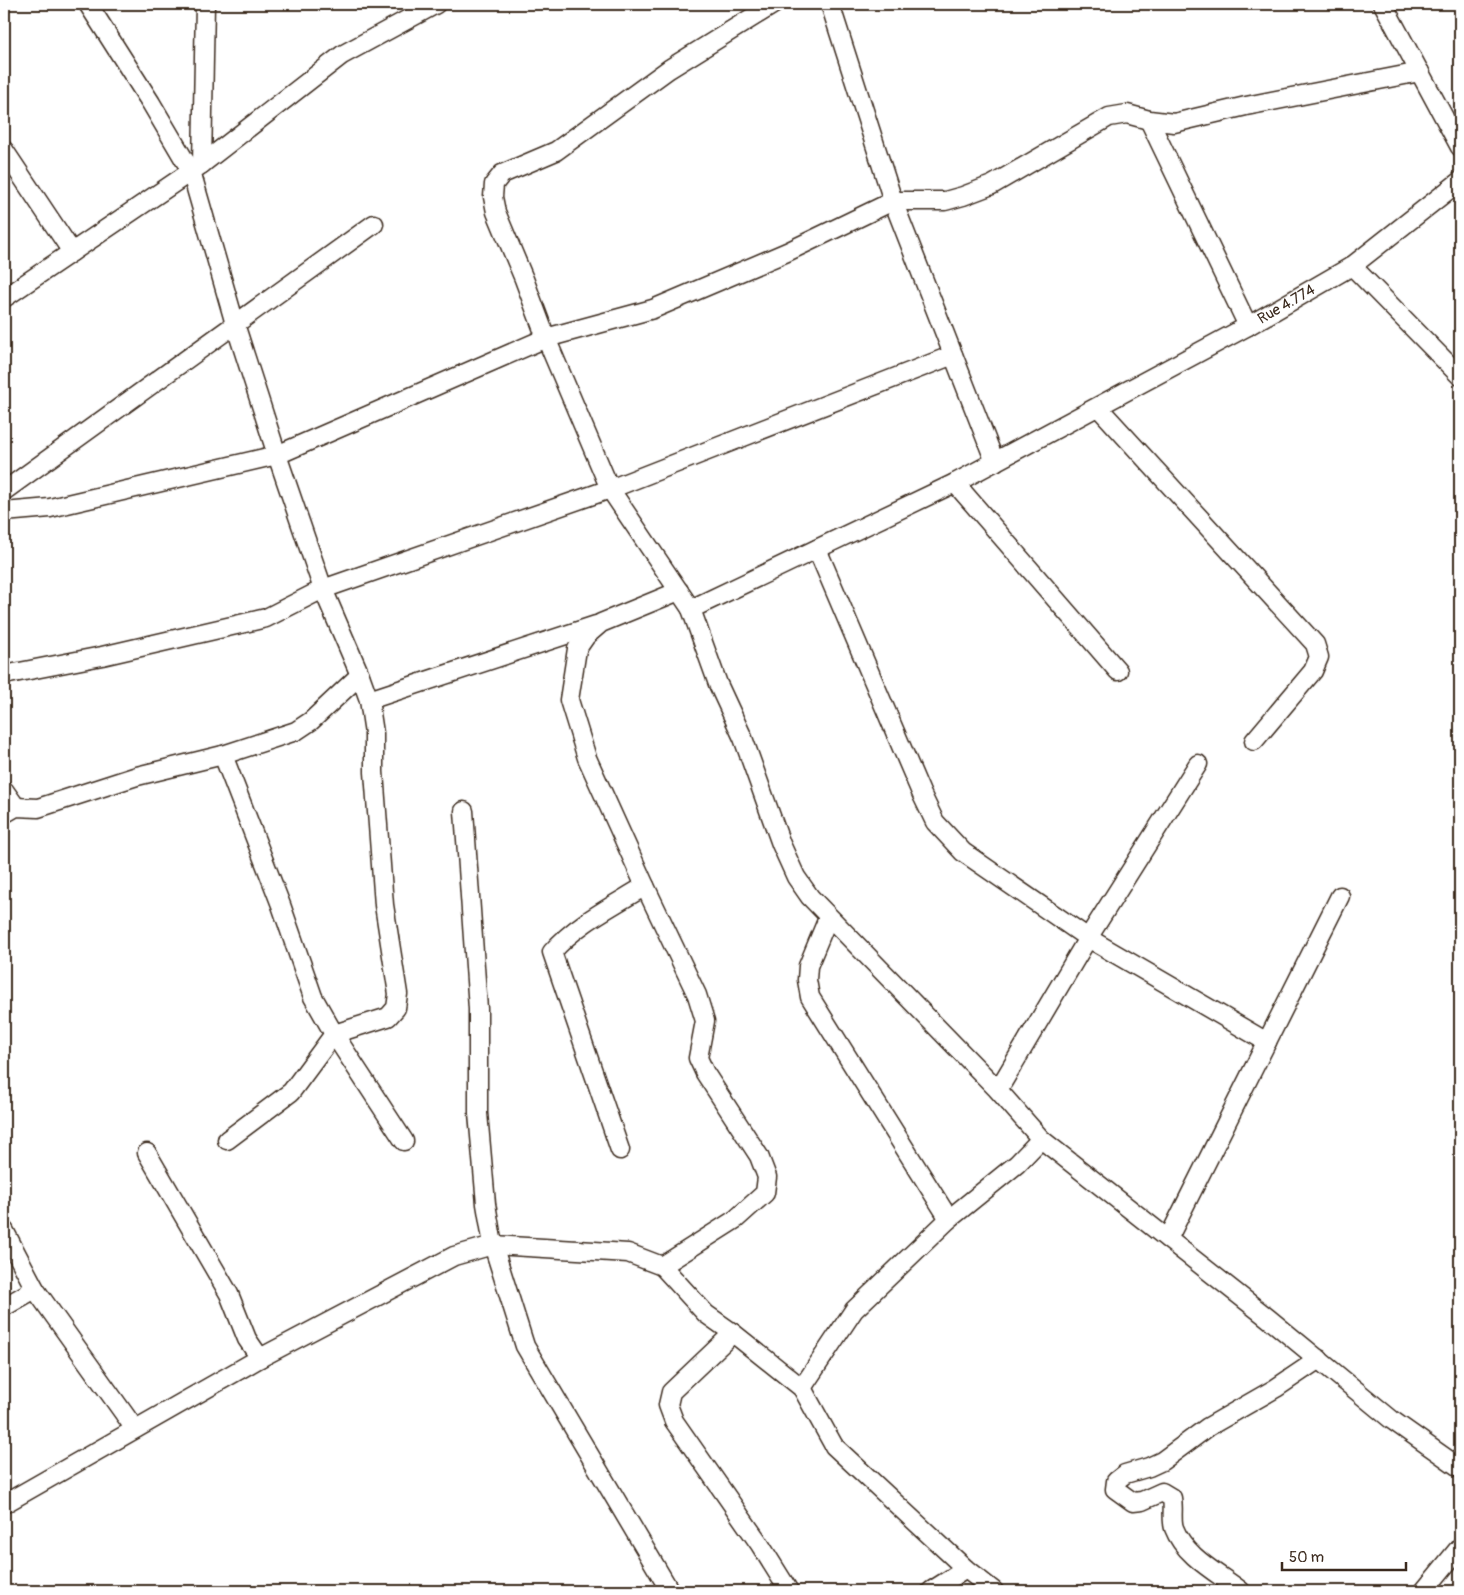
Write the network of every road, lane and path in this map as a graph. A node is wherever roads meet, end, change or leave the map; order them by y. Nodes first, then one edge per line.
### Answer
1 (88, 4) edge
2 (205, 4) edge
3 (436, 4) edge
4 (774, 4) edge
5 (830, 4) edge
6 (1383, 4) edge
7 (1420, 72) junction
8 (1149, 120) junction
9 (1460, 147) edge
10 (4, 150) edge
11 (196, 168) junction
12 (1460, 181) edge
13 (893, 201) junction
14 (374, 224) dead end
15 (72, 252) junction
16 (1352, 266) junction
17 (4, 298) edge
18 (235, 324) junction
19 (1248, 326) junction
20 (546, 338) junction
21 (953, 355) junction
22 (1460, 376) edge
23 (1098, 407) junction
24 (278, 455) junction
25 (995, 462) junction
26 (955, 483) junction
27 (610, 489) junction
28 (4, 491) edge
29 (4, 512) edge
30 (817, 549) junction
31 (323, 589) junction
32 (679, 591) junction
33 (691, 609) junction
34 (600, 623) junction
35 (1118, 671) dead end
36 (4, 675) edge
37 (360, 675) junction
38 (369, 700) junction
39 (1254, 741) dead end
40 (224, 755) junction
41 (1198, 764) dead end
42 (4, 790) edge
43 (464, 810) dead end
44 (10, 811) edge
45 (645, 886) junction
46 (1340, 896) dead end
47 (828, 918) junction
48 (1088, 938) junction
49 (334, 1034) junction
50 (1267, 1042) junction
51 (998, 1090) junction
52 (1040, 1139) junction
53 (227, 1140) dead end
54 (404, 1141) dead end
55 (620, 1150) dead end
56 (147, 1153) dead end
57 (949, 1219) junction
58 (4, 1230) edge
59 (1168, 1239) junction
60 (493, 1245) junction
61 (662, 1266) junction
62 (35, 1289) junction
63 (4, 1307) edge
64 (733, 1333) junction
65 (260, 1358) junction
66 (1319, 1359) junction
67 (802, 1388) junction
68 (135, 1429) junction
69 (1460, 1468) edge
70 (4, 1504) edge
71 (1460, 1547) edge
72 (966, 1569) junction
73 (670, 1591) edge
74 (789, 1591) edge
75 (931, 1591) edge
76 (994, 1591) edge
77 (1241, 1591) edge
78 (1424, 1591) edge

1 - 11 street
2 - 11 street
3 - 11 street
4 - 20 street
5 - 13 street
6 - 7 street
7 - 8 street
7 - 9 street
8 - 13 street
8 - 19 street
10 - 15 street
11 - 15 street
11 - 18 street
12 - 16 street, Rue 4.774
13 - 20 street
13 - 21 street
14 - 18 street
15 - 17 street
16 - 19 street, Rue 4.774
16 - 22 street
18 - 24 street
18 - 28 street
19 - 23 street, Rue 4.774
20 - 24 street
20 - 27 street
21 - 25 street
21 - 27 street
23 - 25 street, Rue 4.774
23 - 39 street
24 - 29 street
24 - 31 street
25 - 26 street, Rue 4.774
26 - 30 street, Rue 4.774
26 - 35 street
27 - 31 street
27 - 32 street
30 - 33 street, Rue 4.774
30 - 48 street
31 - 36 street
31 - 37 street
32 - 33 street
32 - 34 street
33 - 47 street
34 - 38 street
34 - 45 street
37 - 38 street
37 - 40 street
38 - 49 street
40 - 44 street
40 - 49 street
41 - 48 street
42 - 44 street
43 - 60 street
45 - 55 street
45 - 61 street
46 - 50 street
47 - 51 street
47 - 57 street
48 - 50 street
48 - 51 street
49 - 53 street
49 - 54 street
50 - 59 street
51 - 52 street
52 - 57 street
52 - 59 street
56 - 65 street
57 - 67 street
58 - 62 street
59 - 66 street
60 - 61 street
60 - 65 street
60 - 73 street
61 - 64 street
62 - 63 street
62 - 68 street
64 - 67 street
64 - 74 street
65 - 68 street
66 - 69 street
66 - 77 street
67 - 72 street
68 - 70 street
71 - 78 street
72 - 75 street
72 - 76 street

